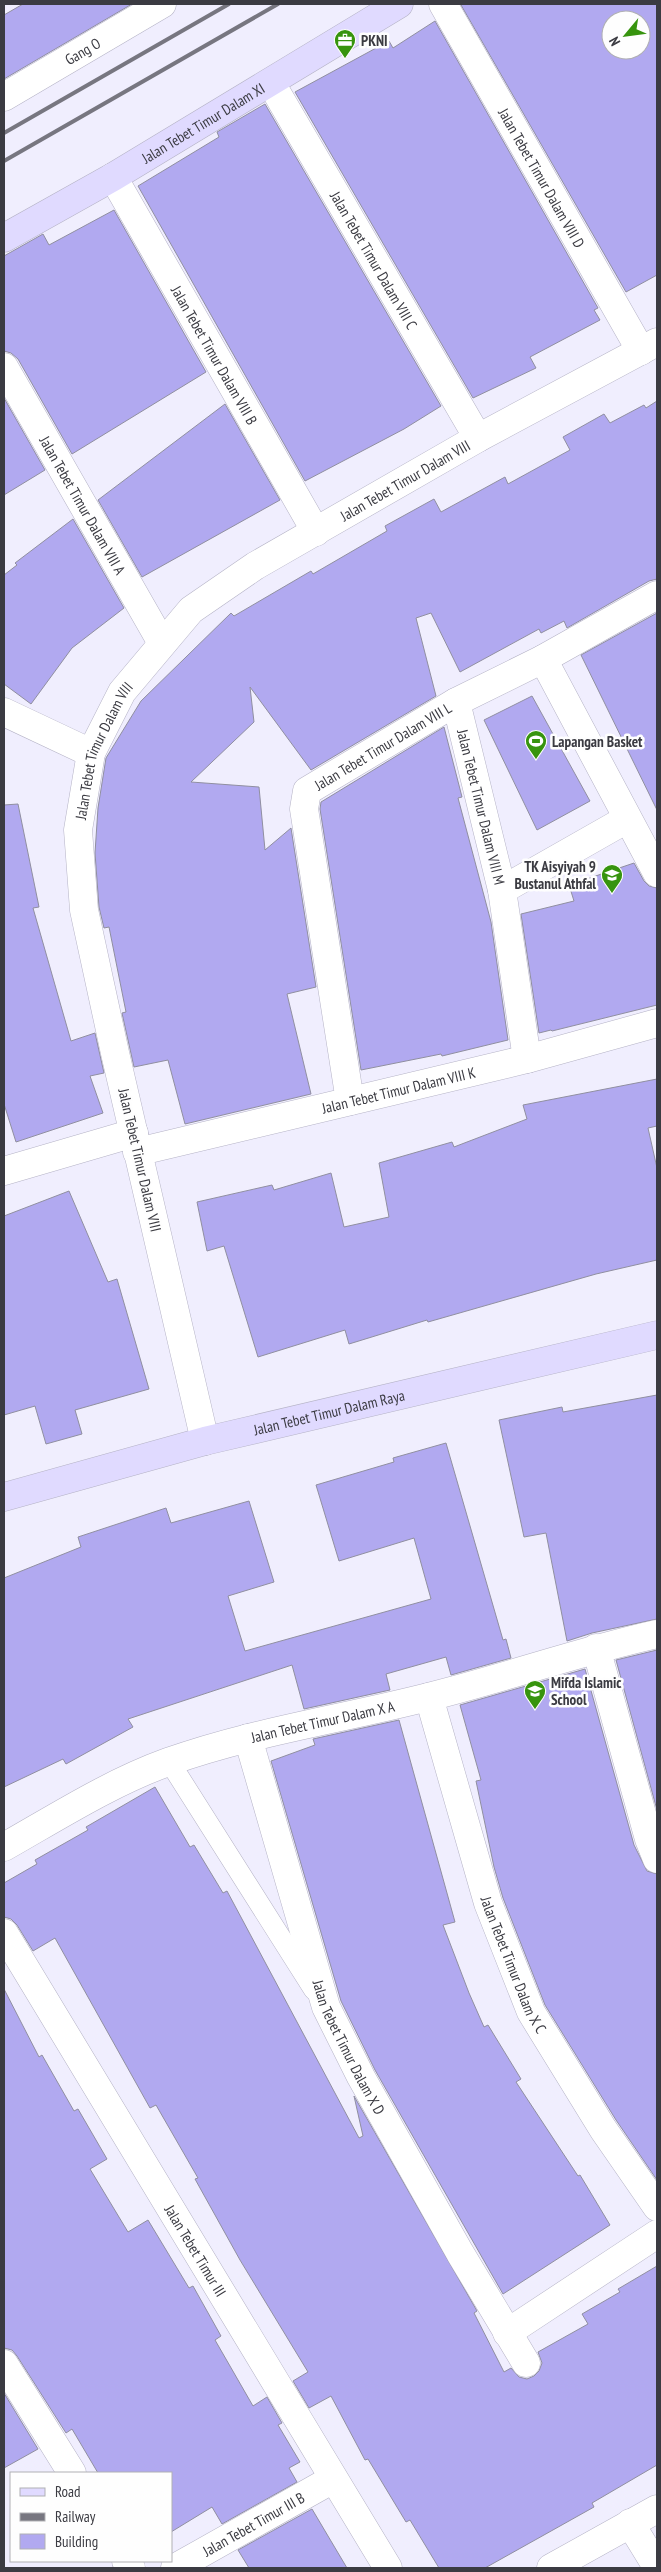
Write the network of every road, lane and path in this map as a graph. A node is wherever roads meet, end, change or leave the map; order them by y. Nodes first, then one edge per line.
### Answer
1 (399, 4) edge
2 (443, 4) edge
3 (147, 7) edge
4 (271, 83) junction
5 (4, 97) edge
6 (113, 177) junction
7 (4, 238) edge
8 (649, 346) edge
9 (4, 367) edge
10 (478, 438) junction
11 (316, 532) junction
12 (657, 595) edge
13 (162, 643) junction
14 (543, 659) junction
15 (456, 702) junction
16 (4, 712) edge
17 (92, 752) junction
18 (627, 819) junction
19 (657, 873) edge
20 (502, 890) junction
21 (657, 1023) edge
22 (527, 1059) junction
23 (350, 1100) junction
24 (136, 1142) junction
25 (4, 1171) edge
26 (657, 1335) edge
27 (205, 1441) junction
28 (4, 1497) edge
29 (657, 1634) edge
30 (596, 1648) junction
31 (429, 1697) junction
32 (248, 1738) junction
33 (169, 1762) junction
34 (4, 1847) edge
35 (657, 1860) edge
36 (4, 1933) edge
37 (326, 2007) junction
38 (657, 2207) edge
39 (657, 2234) edge
40 (507, 2333) junction
41 (526, 2363) dead end
42 (4, 2364) edge
43 (71, 2472) edge
44 (333, 2479) junction
45 (657, 2508) edge
46 (630, 2523) junction
47 (657, 2567) edge
48 (175, 2568) edge
49 (388, 2568) edge
50 (550, 2568) edge

1 - 4 street, Jalan Tebet Timur Dalam XI
2 - 8 street, Jalan Tebet Timur Dalam VIII D
3 - 5 street, Gang O
4 - 6 street, Jalan Tebet Timur Dalam XI
4 - 10 street, Jalan Tebet Timur Dalam VIII C
6 - 7 street, Jalan Tebet Timur Dalam XI
6 - 11 street, Jalan Tebet Timur Dalam VIII B
8 - 10 street, Jalan Tebet Timur Dalam VIII
9 - 13 street, Jalan Tebet Timur Dalam VIII A
10 - 11 street, Jalan Tebet Timur Dalam VIII
11 - 13 street, Jalan Tebet Timur Dalam VIII
12 - 14 street, Jalan Tebet Timur Dalam VIII L
13 - 17 street, Jalan Tebet Timur Dalam VIII
14 - 15 street, Jalan Tebet Timur Dalam VIII L
14 - 18 street
15 - 20 street, Jalan Tebet Timur Dalam VIII M
15 - 23 street, Jalan Tebet Timur Dalam VIII L
16 - 17 street
17 - 24 street, Jalan Tebet Timur Dalam VIII
18 - 19 street
18 - 20 street
20 - 22 street, Jalan Tebet Timur Dalam VIII M
21 - 22 street, Jalan Tebet Timur Dalam VIII K
22 - 23 street, Jalan Tebet Timur Dalam VIII K
23 - 24 street, Jalan Tebet Timur Dalam VIII K
24 - 25 street, Jalan Tebet Timur Dalam VIII K
24 - 27 street, Jalan Tebet Timur Dalam VIII
26 - 27 street, Jalan Tebet Timur Dalam Raya
27 - 28 street, Jalan Tebet Timur Dalam Raya
29 - 30 street, Jalan Tebet Timur Dalam X A
30 - 31 street, Jalan Tebet Timur Dalam X A
30 - 35 street
31 - 32 street, Jalan Tebet Timur Dalam X A
31 - 38 street, Jalan Tebet Timur Dalam X C
32 - 33 street, Jalan Tebet Timur Dalam X A
32 - 37 street, Jalan Tebet Timur Dalam X D
33 - 34 street, Jalan Tebet Timur Dalam X A
33 - 37 lane
36 - 44 street, Jalan Tebet Timur III
37 - 40 street, Jalan Tebet Timur Dalam X D
39 - 40 street
40 - 41 street, Jalan Tebet Timur Dalam X D
42 - 43 street
44 - 48 street, Jalan Tebet Timur III B
44 - 49 street, Jalan Tebet Timur III
45 - 46 street
46 - 47 street
46 - 50 street

